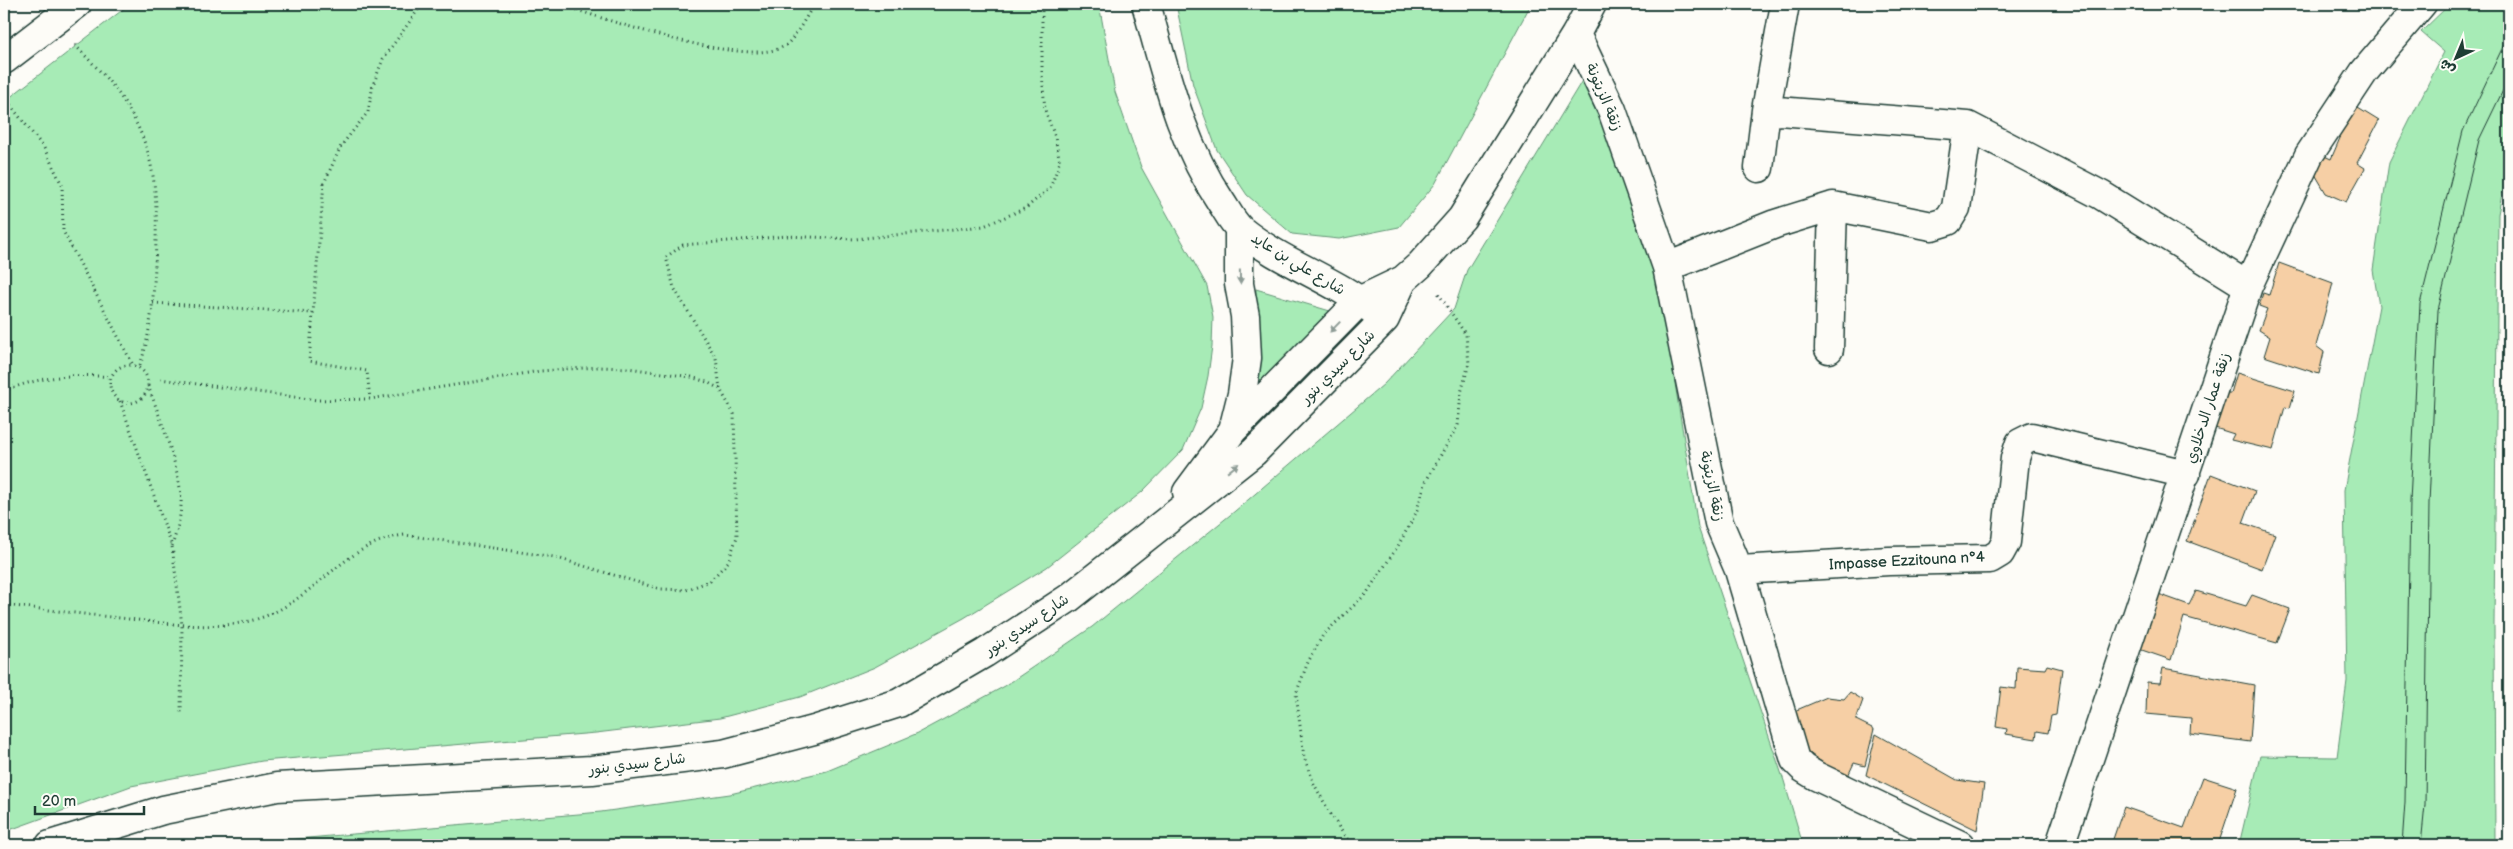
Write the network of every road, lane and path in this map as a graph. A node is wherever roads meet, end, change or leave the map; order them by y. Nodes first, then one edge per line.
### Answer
1 (77, 4) edge
2 (427, 4) edge
3 (558, 4) edge
4 (814, 4) edge
5 (1042, 4) edge
6 (1146, 4) edge
7 (1592, 4) edge
8 (1785, 4) edge
9 (2422, 4) edge
10 (53, 20) junction
11 (1576, 34) junction
12 (4, 60) edge
13 (4, 97) edge
14 (1766, 110) junction
15 (1968, 126) junction
16 (1759, 168) dead end
17 (1833, 206) junction
18 (1239, 228) junction
19 (1667, 267) junction
20 (1411, 272) junction
21 (2248, 286) junction
22 (1361, 300) junction
23 (153, 302) junction
24 (313, 313) junction
25 (1385, 319) junction
26 (1828, 349) dead end
27 (133, 365) junction
28 (139, 368) junction
29 (110, 377) junction
30 (160, 379) dead end
31 (148, 386) junction
32 (720, 389) junction
33 (4, 391) edge
34 (370, 400) junction
35 (120, 402) junction
36 (1233, 430) junction
37 (2186, 474) junction
38 (1167, 519) junction
39 (172, 546) junction
40 (1739, 570) junction
41 (4, 605) edge
42 (182, 625) junction
43 (181, 716) dead end
44 (50, 845) edge
45 (1356, 845) edge
46 (1960, 845) edge
47 (2060, 845) edge

1 - 10 street
2 - 24 path
3 - 4 path
5 - 32 path
6 - 18 street, شارع علي بن عايد
7 - 11 street, شارع سيدي بنور
8 - 14 street
9 - 21 street, زنقة عمار الدخلاوي
10 - 12 street
10 - 23 path
11 - 19 street, زنقة الزيتونة
11 - 20 street, شارع سيدي بنور
13 - 27 path
14 - 15 street
14 - 16 street
15 - 17 street
15 - 21 street
17 - 19 street
17 - 26 street
18 - 22 street, شارع علي بن عايد
18 -> 36 street
19 - 40 street, زنقة الزيتونة
20 - 22 street, شارع سيدي بنور
20 - 25 street, شارع سيدي بنور
20 - 45 path
21 - 37 street, زنقة عمار الدخلاوي
22 - 25 street, شارع علي بن عايد
22 -> 36 street, شارع سيدي بنور
23 - 24 path
23 - 28 path
24 - 34 path
38 -> 25 street, شارع سيدي بنور
27 - 28 path
27 - 29 path
28 - 31 path
29 - 33 path
29 - 35 path
30 - 34 path
31 - 35 path
31 - 39 path
32 - 34 path
32 - 42 path
35 - 39 path
36 - 38 street, شارع سيدي بنور
37 - 40 street, Impasse Ezzitouna n°4
37 - 47 street, زنقة عمار الدخلاوي
38 - 44 street, شارع سيدي بنور
39 - 42 path
40 - 46 street, زنقة الزيتونة
41 - 42 path
42 - 43 path

